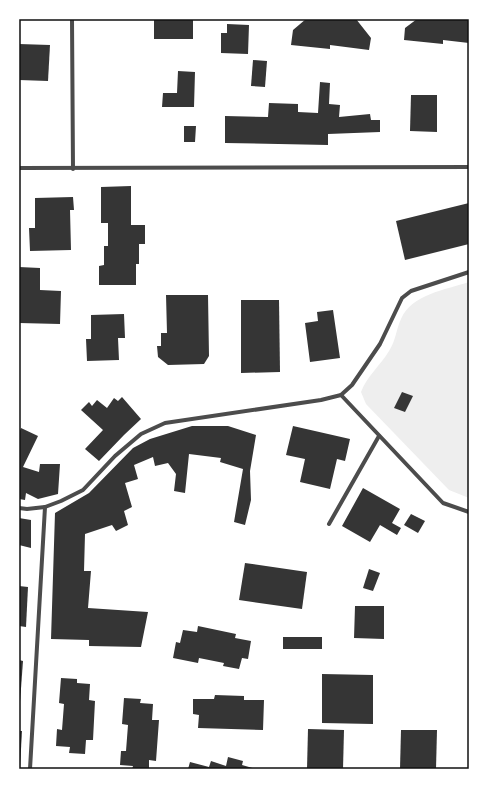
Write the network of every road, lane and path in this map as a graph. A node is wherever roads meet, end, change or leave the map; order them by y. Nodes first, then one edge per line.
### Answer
1 (72, 19) edge
2 (469, 167) edge
3 (19, 168) edge
4 (73, 169) junction
5 (469, 272) edge
6 (341, 395) junction
7 (379, 436) junction
8 (45, 507) junction
9 (19, 508) edge
10 (469, 512) edge
11 (329, 524) dead end
12 (30, 769) edge

1 - 4 street
2 - 4 street
3 - 4 street
5 - 6 street
6 - 7 street
6 - 8 street
7 - 10 street
7 - 11 street
8 - 9 street
8 - 12 street

